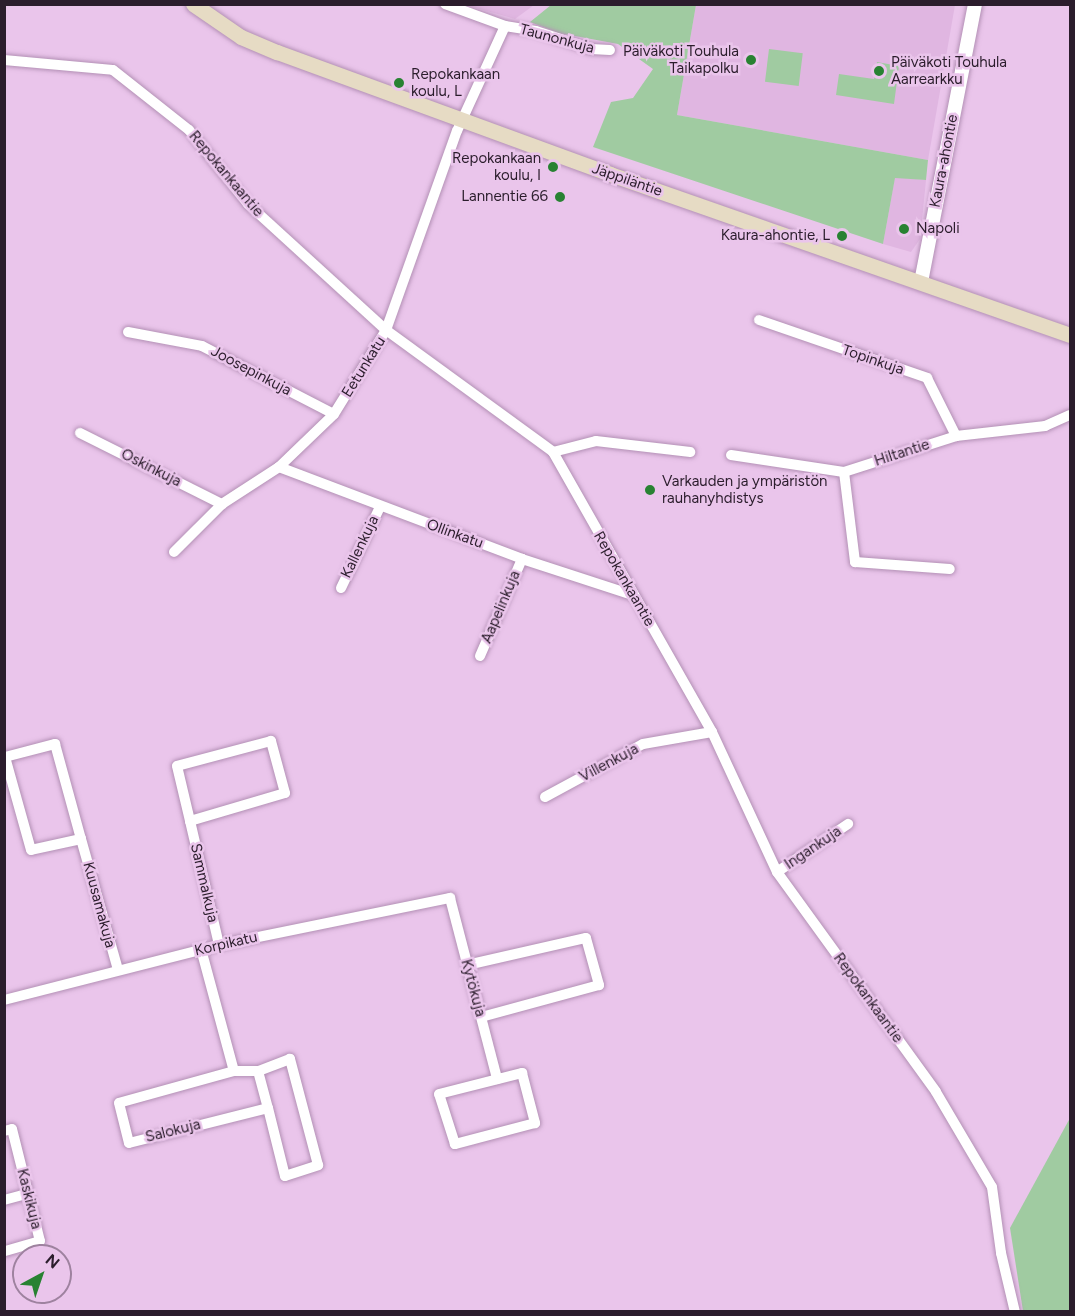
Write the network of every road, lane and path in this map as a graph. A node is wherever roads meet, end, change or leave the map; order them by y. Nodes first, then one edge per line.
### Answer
1 (193, 4) edge
2 (445, 4) edge
3 (975, 4) edge
4 (505, 27) junction
5 (610, 50) dead end
6 (4, 60) edge
7 (464, 119) junction
8 (921, 282) junction
9 (759, 320) dead end
10 (386, 330) junction
11 (128, 332) dead end
12 (1071, 334) edge
13 (334, 414) junction
14 (1071, 414) edge
15 (80, 433) dead end
16 (956, 436) junction
17 (553, 452) junction
18 (690, 452) dead end
19 (731, 455) dead end
20 (279, 467) junction
21 (844, 472) junction
22 (222, 504) junction
23 (380, 507) junction
24 (174, 552) dead end
25 (522, 559) junction
26 (950, 569) dead end
27 (341, 588) dead end
28 (633, 595) junction
29 (480, 656) dead end
30 (712, 732) junction
31 (545, 797) dead end
32 (190, 821) junction
33 (848, 824) dead end
34 (81, 839) junction
35 (777, 872) junction
36 (450, 898) joint
37 (219, 945) junction
38 (201, 949) junction
39 (467, 965) junction
40 (118, 970) junction
41 (4, 1000) edge
42 (481, 1017) junction
43 (234, 1071) junction
44 (258, 1071) junction
45 (497, 1079) junction
46 (268, 1108) junction
47 (4, 1131) edge
48 (27, 1194) junction
49 (4, 1200) edge
50 (4, 1251) edge
51 (1015, 1311) edge

1 - 7 main road, Jäppiläntie
2 - 4 street, Taunonkuja
3 - 8 street, Kaura-ahontie
4 - 5 street, Taunonkuja
4 - 7 street, Taunonkuja
6 - 10 street, Repokankaantie
7 - 8 main road, Jäppiläntie
7 - 10 street, Eetunkatu
8 - 12 main road, Jäppiläntie
9 - 16 street, Topinkuja
10 - 13 street, Eetunkatu
10 - 17 street, Repokankaantie
11 - 13 street, Joosepinkuja
13 - 20 street, Eetunkatu
14 - 16 street, Hiltantie
15 - 22 street, Oskinkuja
16 - 21 street, Hiltantie
17 - 18 street
17 - 28 street, Repokankaantie
19 - 21 street, Hiltantie
20 - 22 street, Eetunkatu
20 - 23 street, Ollinkatu
21 - 26 street
22 - 24 street, Eetunkatu
23 - 25 street, Ollinkatu
23 - 27 street, Kallenkuja
25 - 28 street, Ollinkatu
25 - 29 street, Aapelinkuja
28 - 30 street, Repokankaantie
30 - 31 street, Villenkuja
30 - 35 street, Repokankaantie
32 - 32 street, Sammalkuja
32 - 37 street, Sammalkuja
33 - 35 street, Ingankuja
34 - 34 street, Kuusamakuja
34 - 40 street, Kuusamakuja
35 - 51 street, Repokankaantie
36 - 37 street, Korpikatu
36 - 39 street, Kytökuja
37 - 38 street, Korpikatu
38 - 40 street, Korpikatu
38 - 43 street
39 - 42 street, Kytökuja
39 - 42 street
40 - 41 street, Korpikatu
42 - 45 street, Kytökuja
43 - 44 street, Salokuja
43 - 46 street, Salokuja
44 - 46 street, Salokuja
44 - 46 street, Salokuja
45 - 45 street
47 - 48 street, Kaskikuja
48 - 49 street
48 - 50 street, Kaskikuja

